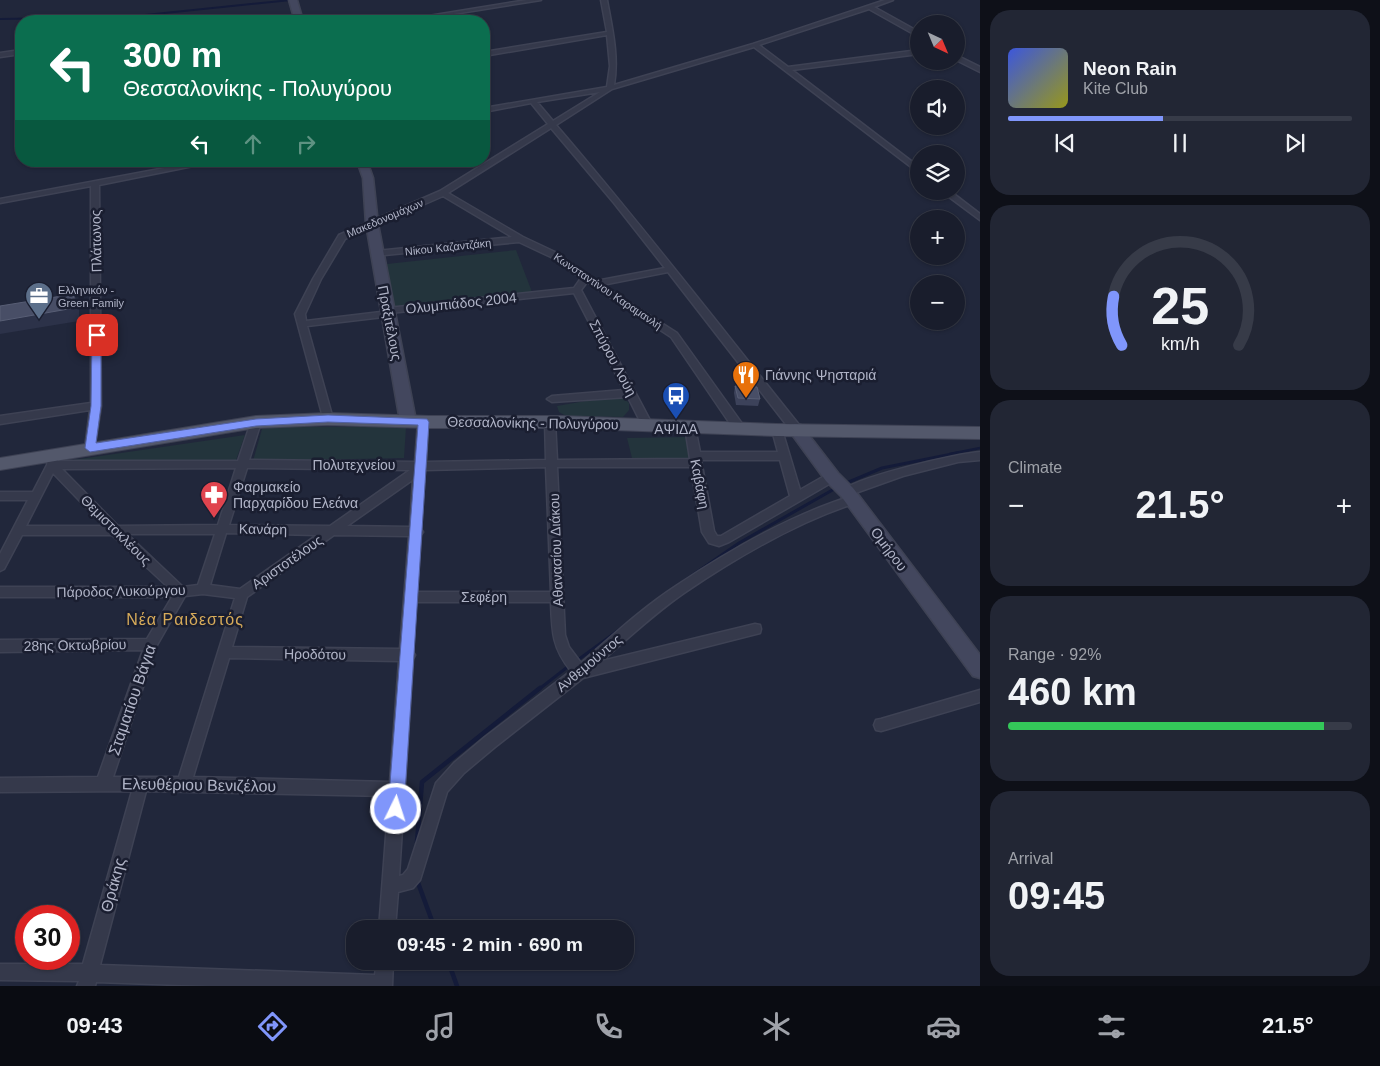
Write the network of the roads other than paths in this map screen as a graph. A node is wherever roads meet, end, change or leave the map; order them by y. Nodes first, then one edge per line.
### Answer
1 (293, 0) edge
2 (538, 0) edge
3 (604, 0) edge
4 (890, 0) edge
5 (509, 4) junction
6 (868, 7) junction
7 (514, 9) dead end
8 (298, 15) edge
9 (440, 15) edge
10 (910, 30) edge
11 (610, 33) junction
12 (755, 45) junction
13 (15, 53) edge
14 (490, 53) edge
15 (910, 53) edge
16 (0, 55) edge
17 (965, 62) edge
18 (787, 69) junction
19 (980, 70) edge
20 (610, 88) junction
21 (533, 101) junction
22 (490, 109) edge
23 (552, 125) junction
24 (490, 164) edge
25 (910, 164) edge
26 (182, 167) edge
27 (364, 167) edge
28 (485, 167) edge
29 (95, 183) junction
30 (443, 193) junction
31 (957, 200) edge
32 (0, 201) edge
33 (980, 218) edge
34 (372, 224) junction
35 (520, 239) junction
36 (377, 254) junction
37 (671, 269) junction
38 (586, 278) junction
39 (595, 284) junction
40 (577, 290) junction
41 (388, 311) junction
42 (302, 324) junction
43 (631, 393) junction
44 (552, 399) dead end
45 (96, 406) junction
46 (328, 419) junction
47 (0, 420) edge
48 (416, 421) junction
49 (256, 422) junction
50 (550, 422) junction
51 (648, 426) junction
52 (690, 427) junction
53 (739, 428) junction
54 (796, 429) junction
55 (777, 430) junction
56 (980, 433) edge
57 (90, 448) junction
58 (784, 456) junction
59 (980, 456) edge
60 (696, 459) junction
61 (53, 460) junction
62 (0, 464) edge
63 (552, 464) junction
64 (243, 465) junction
65 (421, 466) junction
66 (832, 477) junction
67 (0, 496) edge
68 (35, 496) junction
69 (849, 496) junction
70 (796, 497) junction
71 (224, 529) junction
72 (114, 530) junction
73 (18, 531) junction
74 (333, 531) junction
75 (417, 532) junction
76 (5, 546) edge
77 (0, 566) edge
78 (203, 589) junction
79 (0, 592) edge
80 (182, 592) junction
81 (242, 594) junction
82 (412, 597) junction
83 (556, 597) junction
84 (755, 629) dead end
85 (151, 644) junction
86 (0, 646) edge
87 (223, 652) junction
88 (408, 655) junction
89 (980, 670) edge
90 (580, 672) junction
91 (980, 696) edge
92 (881, 725) dead end
93 (103, 784) junction
94 (141, 784) junction
95 (184, 784) junction
96 (0, 785) edge
97 (397, 790) junction
98 (390, 886) junction
99 (388, 920) edge
100 (384, 970) edge
101 (0, 972) edge
102 (88, 979) edge
103 (383, 985) edge

1 - 8 street
2 - 5 street
3 - 11 street
4 - 6 street
5 - 7 street
5 - 9 street
6 - 10 street
6 - 12 street
11 - 14 street
11 - 20 street
12 - 18 street
12 - 20 street
13 - 16 street
15 - 18 street
17 - 19 street
18 - 25 street
20 - 21 street
20 - 23 street, Μακεδονομάχων
21 - 22 street
21 - 23 street
23 - 24 street, Μακεδονομάχων
23 - 37 street
26 - 29 street
27 - 34 street, Πραξιτέλους
28 - 30 street, Μακεδονομάχων
29 - 32 street
29 - 45 street, Πλάτωνος
30 - 34 street, Μακεδονομάχων
30 - 35 street, Κωνσταντίνου Καραμανλή
31 - 33 street
34 - 36 street, Πραξιτέλους
34 - 42 street, Μακεδονομάχων
35 - 36 street, Νίκου Καζαντζάκη
35 - 38 street, Κωνσταντίνου Καραμανλή
36 - 41 street, Πραξιτέλους
37 - 39 street
37 - 54 street
38 - 39 street, Κωνσταντίνου Καραμανλή
38 - 40 street
39 - 53 street, Κωνσταντίνου Καραμανλή
40 - 41 street, Ολυμπιάδος 2004
40 - 43 street, Σπύρου Λούη
41 - 42 street, Ολυμπιάδος 2004
41 - 48 street, Πραξιτέλους
42 - 46 street, Μακεδονομάχων
43 - 44 street
43 - 51 street, Σπύρου Λούη
45 - 47 street
45 - 57 street, Πλάτωνος
46 - 48 main road, Θεσσαλονίκης - Πολυγύρου
46 - 49 main road, Θεσσαλονίκης - Πολυγύρου
48 - 50 main road, Θεσσαλονίκης - Πολυγύρου
48 - 65 street
49 - 57 main road, Θεσσαλονίκης - Πολυγύρου
49 - 64 street
50 - 51 main road, Θεσσαλονίκης - Πολυγύρου
50 - 63 street, Αθανασίου Διάκου
51 - 52 main road, Θεσσαλονίκης - Πολυγύρου
52 - 53 main road, Θεσσαλονίκης - Πολυγύρου
52 - 60 street, Καβάφη
53 - 55 main road, Θεσσαλονίκης - Πολυγύρου
54 - 55 main road, Θεσσαλονίκης - Πολυγύρου
54 - 56 main road, Θεσσαλονίκης - Πολυγύρου
54 - 66 street, Ομήρου
55 - 58 street
57 - 61 main road, Θεσσαλονίκης - Πολυγύρου
58 - 60 street, Πολυτεχνείου
58 - 70 street
59 - 69 street, Ανθεμούντος
60 - 63 street, Πολυτεχνείου
60 - 70 street, Καβάφη
61 - 62 main road, Θεσσαλονίκης - Πολυγύρου
61 - 64 street, Πολυτεχνείου
61 - 68 street
61 - 72 street, Θεμιστοκλέους
63 - 65 street, Πολυτεχνείου
63 - 83 street, Αθανασίου Διάκου
64 - 65 street, Πολυτεχνείου
64 - 71 street
65 - 74 street, Αριστοτέλους
65 - 75 street
66 - 69 street, Ομήρου
66 - 70 street
67 - 68 street
68 - 73 street
69 - 89 street, Ομήρου
69 - 90 street, Ανθεμούντος
71 - 72 street, Κανάρη
71 - 74 street, Κανάρη
71 - 78 street
72 - 73 street, Κανάρη
72 - 80 street, Θεμιστοκλέους
73 - 76 street
74 - 75 street, Κανάρη
74 - 81 street, Αριστοτέλους
75 - 82 street
76 - 77 street
78 - 80 street, Πάροδος Λυκούργου
78 - 81 street, Πάροδος Λυκούργου
79 - 80 street, Πάροδος Λυκούργου
80 - 85 street, Σταματίου Βάγια
81 - 87 street, Αριστοτέλους
82 - 83 street, Σεφέρη
82 - 88 street
83 - 90 street, Αθανασίου Διάκου
84 - 90 street
85 - 86 street, 28ης Οκτωβρίου
85 - 93 street, Σταματίου Βάγια
87 - 88 street, Ηροδότου
87 - 95 street, Αριστοτέλους
88 - 97 street
90 - 98 street, Ανθεμούντος
91 - 92 street
93 - 94 street, Ελευθέριου Βενιζέλου
93 - 96 street, Ελευθέριου Βενιζέλου
94 - 95 street, Ελευθέριου Βενιζέλου
94 - 102 street, Θράκης
95 - 97 street, Ελευθέριου Βενιζέλου
97 - 98 street
98 - 99 street
100 - 103 street
101 - 102 street
102 - 103 street

